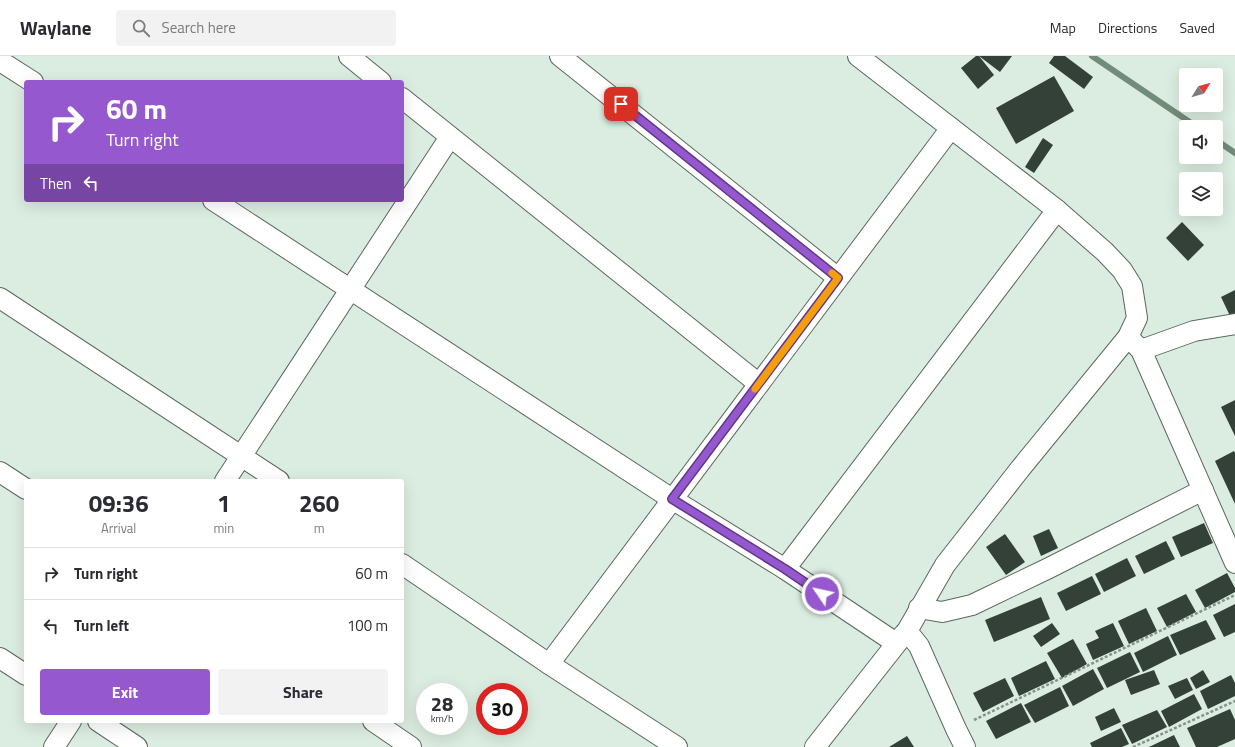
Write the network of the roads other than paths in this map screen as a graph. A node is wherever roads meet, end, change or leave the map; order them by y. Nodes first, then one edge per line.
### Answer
1 (349, 56) edge
2 (560, 56) edge
3 (858, 56) edge
4 (0, 61) edge
5 (29, 80) edge
6 (379, 80) edge
7 (404, 100) edge
8 (951, 128) junction
9 (450, 137) junction
10 (216, 202) edge
11 (1057, 210) junction
12 (838, 278) junction
13 (350, 290) junction
14 (0, 298) edge
15 (1235, 324) edge
16 (1134, 344) junction
17 (759, 384) junction
18 (242, 456) junction
19 (0, 472) edge
20 (226, 479) edge
21 (276, 479) edge
22 (24, 488) edge
23 (1204, 490) junction
24 (672, 499) junction
25 (1235, 564) edge
26 (404, 565) edge
27 (785, 569) junction
28 (919, 608) junction
29 (901, 637) junction
30 (0, 658) edge
31 (549, 664) junction
32 (24, 674) edge
33 (70, 723) edge
34 (101, 723) edge
35 (376, 723) edge
36 (54, 747) edge
37 (137, 747) edge
38 (411, 747) edge
39 (677, 747) edge
40 (815, 747) edge
41 (965, 747) edge

1 - 6 street
2 - 12 street
3 - 8 street
4 - 5 street
7 - 9 street
8 - 11 street
8 - 12 street
9 - 13 street
9 - 17 street
10 - 13 street
11 - 16 street
11 - 27 street
12 - 17 street
13 - 18 street
13 - 24 street
14 - 18 street
15 - 16 street
16 - 23 street
16 - 28 street
17 - 24 street
18 - 20 street
18 - 21 street
19 - 22 street
23 - 25 street
23 - 28 street
24 - 27 street
24 - 31 street
26 - 31 street
27 - 29 street
28 - 29 street
29 - 40 street
29 - 41 street
30 - 32 street
31 - 39 street
33 - 36 street
34 - 37 street
35 - 38 street

